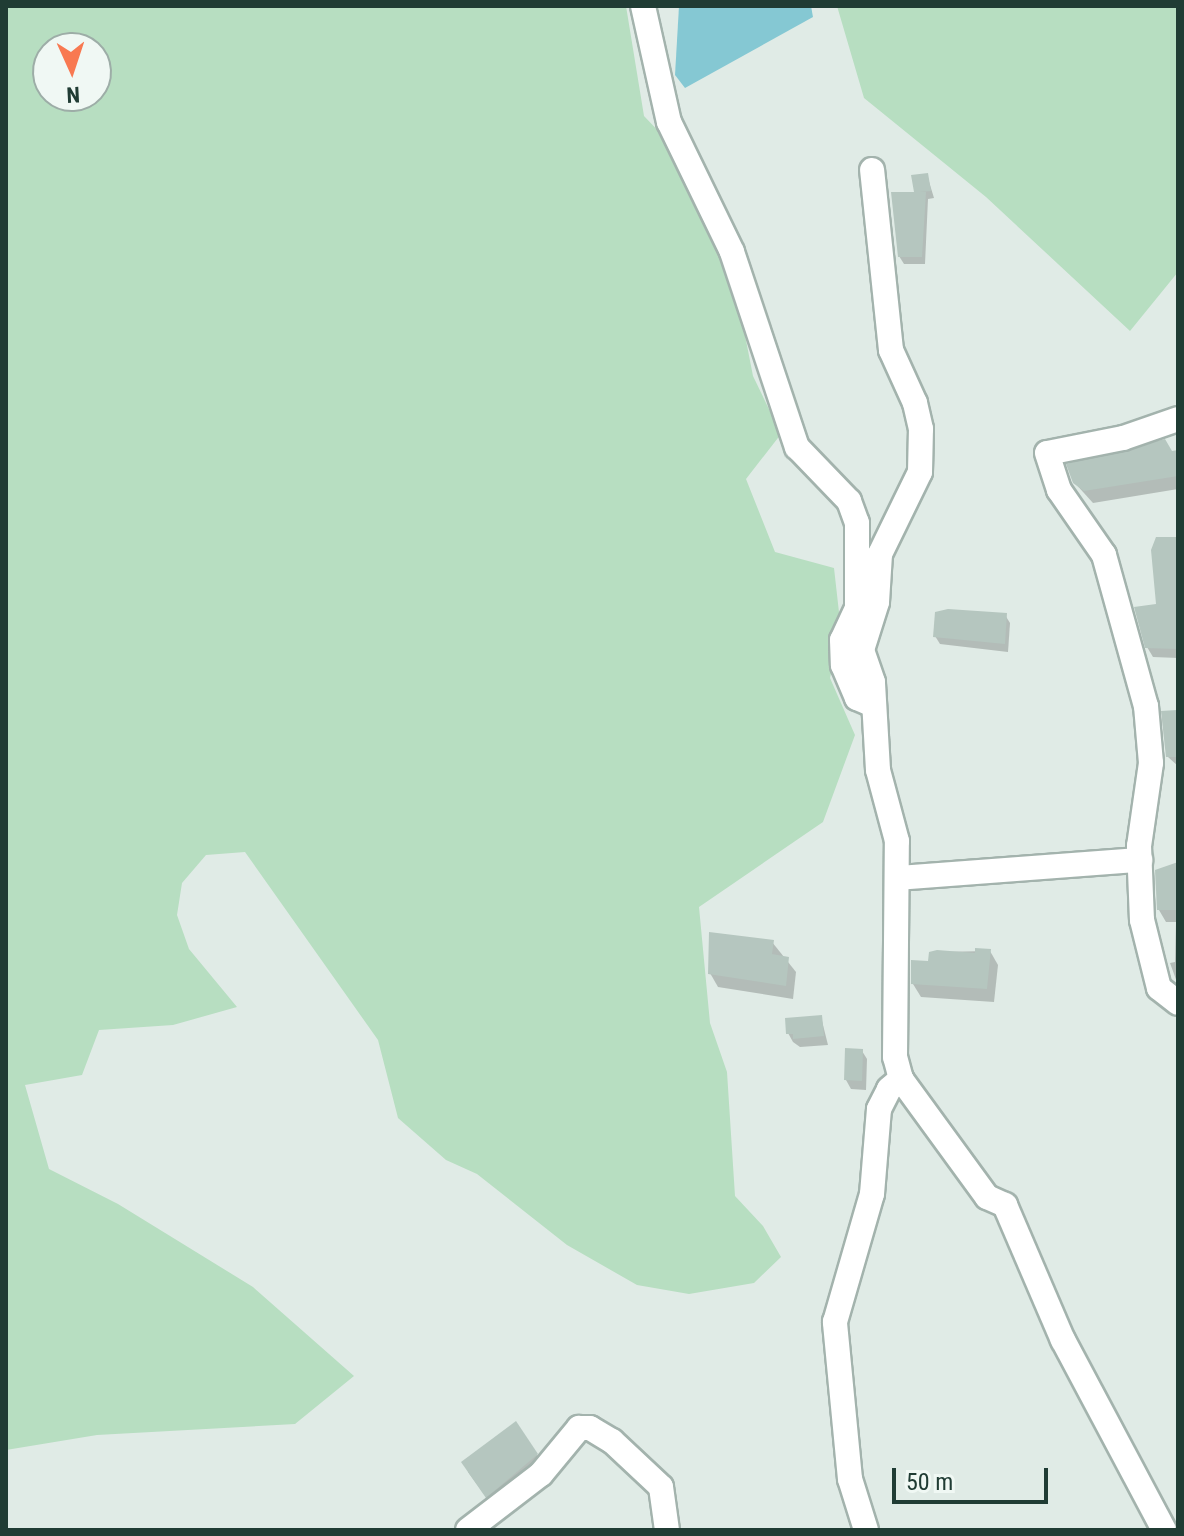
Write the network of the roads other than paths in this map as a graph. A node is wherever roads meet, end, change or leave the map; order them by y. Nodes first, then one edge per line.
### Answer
1 (643, 6) edge
2 (872, 170) dead end
3 (1178, 419) edge
4 (871, 704) junction
5 (1140, 860) junction
6 (898, 878) junction
7 (1178, 1003) edge
8 (901, 1079) junction
9 (468, 1530) edge
10 (667, 1530) edge
11 (866, 1530) edge
12 (1164, 1530) edge

1 - 4 street
2 - 4 street
3 - 5 street
4 - 6 street
5 - 6 street
5 - 7 street
6 - 8 street
8 - 11 street
8 - 12 street
9 - 10 street

